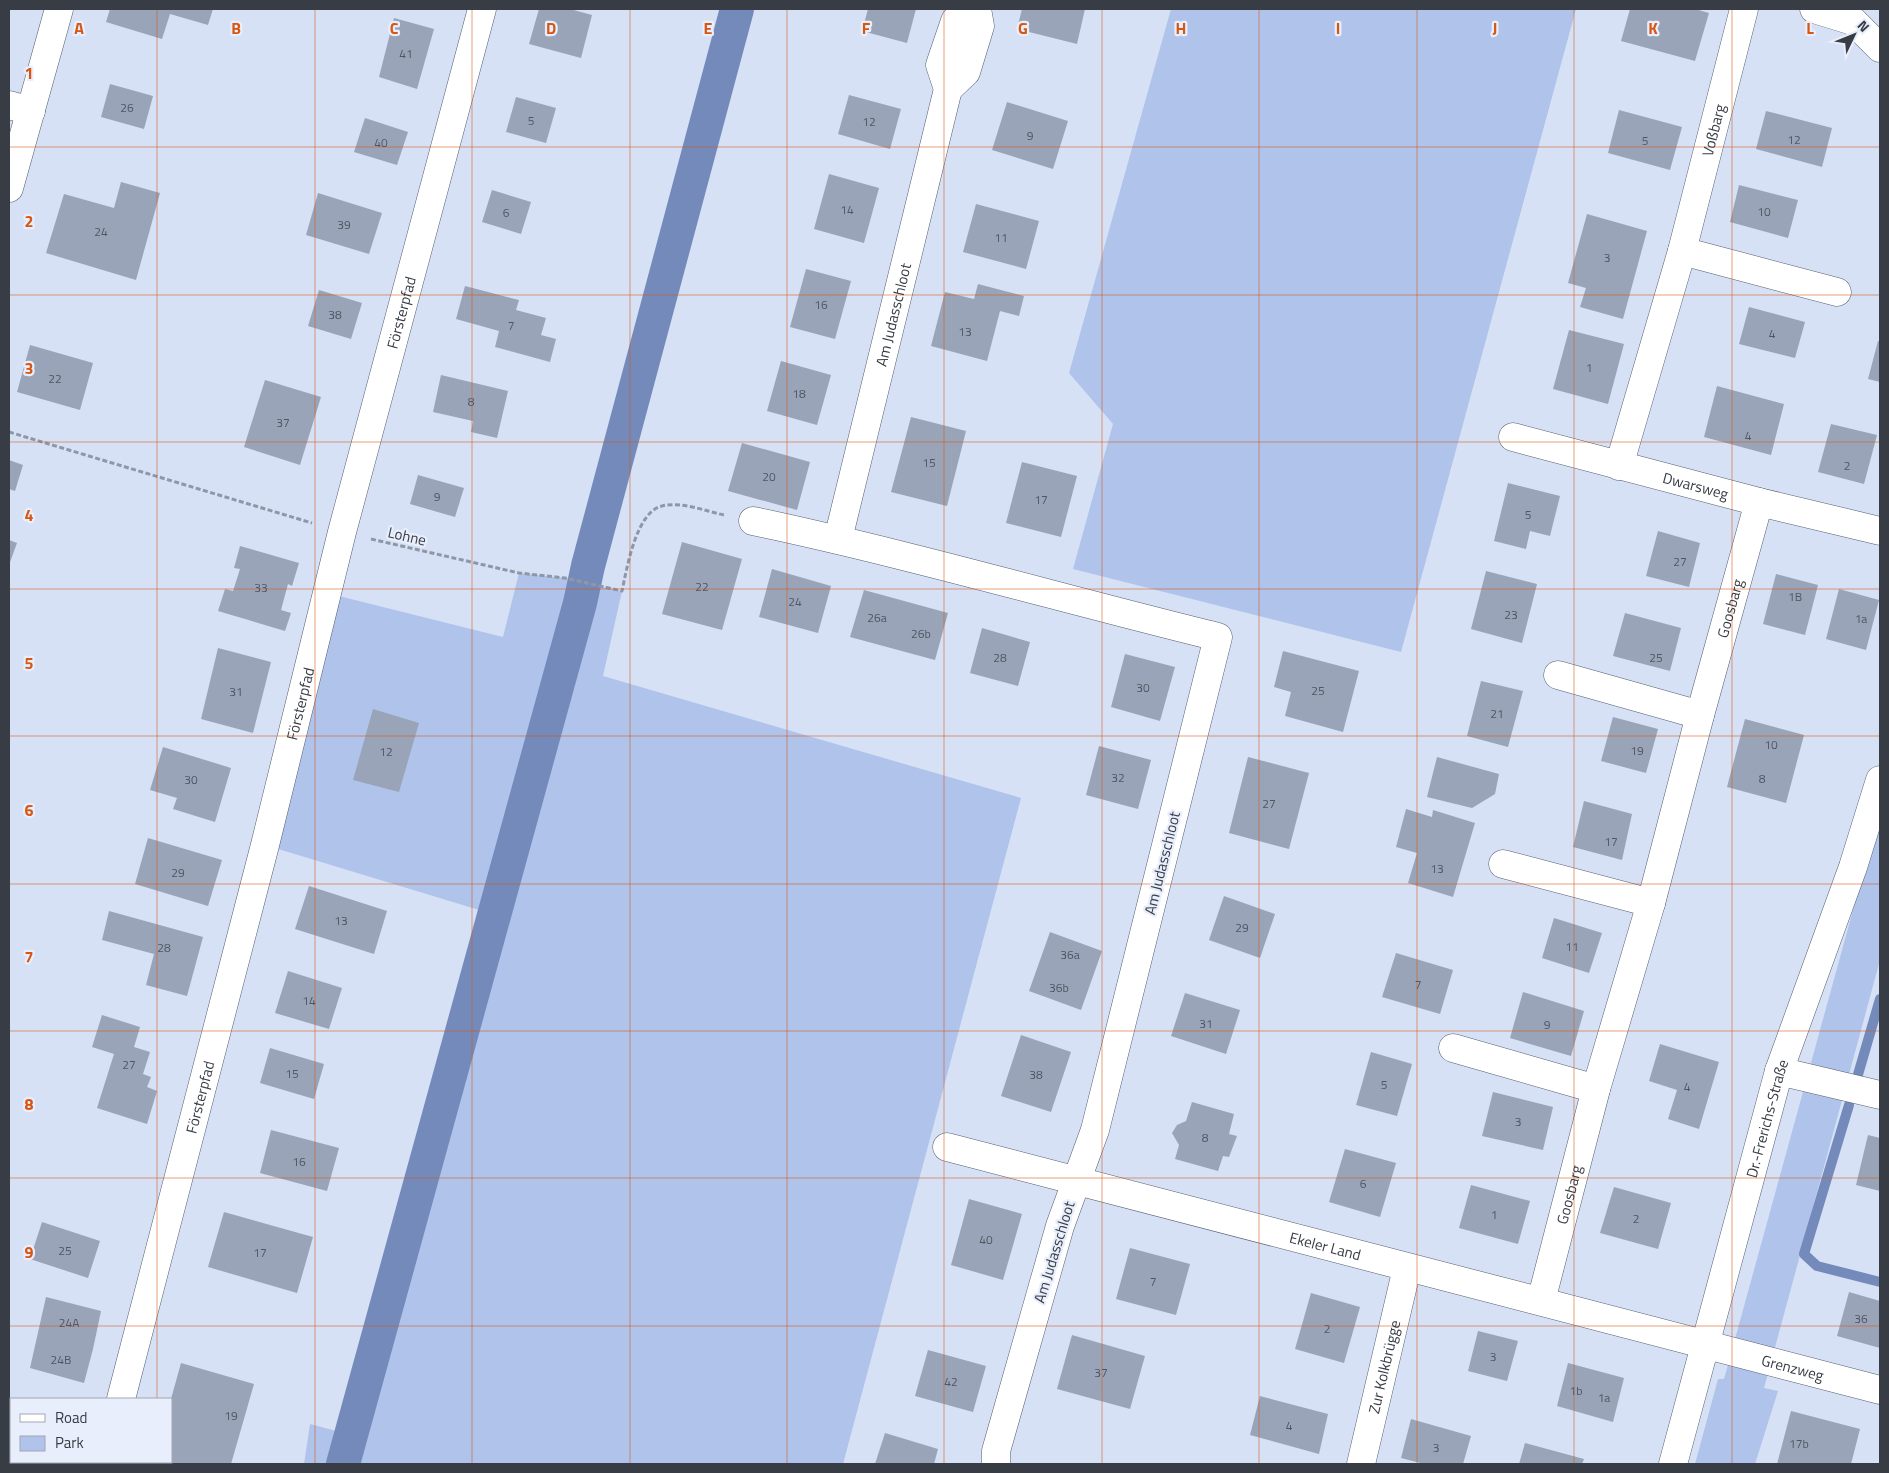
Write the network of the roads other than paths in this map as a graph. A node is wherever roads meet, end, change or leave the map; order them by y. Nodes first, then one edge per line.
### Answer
1 (59, 9) edge
2 (482, 9) edge
3 (966, 9) edge
4 (977, 9) edge
5 (1744, 9) edge
6 (1814, 9) edge
7 (1880, 48) edge
8 (948, 89) junction
9 (20, 108) edge
10 (9, 188) edge
11 (1682, 252) junction
12 (1838, 292) dead end
13 (1512, 437) dead end
14 (1619, 466) junction
15 (1759, 502) junction
16 (753, 521) road end
17 (1880, 531) edge
18 (838, 539) junction
19 (1558, 676) dead end
20 (1700, 715) junction
21 (1880, 780) edge
22 (1504, 864) dead end
23 (1651, 903) junction
24 (1453, 1048) dead end
25 (1779, 1071) junction
26 (1596, 1089) junction
27 (1880, 1095) edge
28 (947, 1147) dead end
29 (1077, 1180) junction
30 (1407, 1268) junction
31 (1541, 1301) junction
32 (1705, 1344) junction
33 (1880, 1390) edge
34 (121, 1398) edge
35 (996, 1464) edge
36 (1361, 1464) edge
37 (1673, 1464) edge

1 - 9 street
2 - 34 street, Försterpfad
3 - 8 street
4 - 8 street
5 - 11 street, Voßbarg
6 - 7 street
8 - 18 street, Am Judasschloot
9 - 10 street
11 - 12 street
11 - 14 street, Voßbarg
13 - 14 street, Dwarsweg
14 - 15 street, Dwarsweg
15 - 17 street, Dwarsweg
15 - 20 street, Goosbarg
16 - 18 street, Am Judasschloot
18 - 29 street, Am Judasschloot
19 - 20 street
20 - 23 street, Goosbarg
21 - 25 street, Dr.-Frerichs-Straße
22 - 23 street
23 - 26 street, Goosbarg
24 - 26 street
25 - 27 street
25 - 32 street, Dr.-Frerichs-Straße
26 - 31 street, Goosbarg
28 - 29 street, Ekeler Land
29 - 30 street, Ekeler Land
29 - 35 street, Am Judasschloot
30 - 31 street, Ekeler Land
30 - 36 street, Zur Kolkbrügge
31 - 32 street, Ekeler Land
32 - 33 street, Grenzweg
32 - 37 street, Dr.-Frerichs-Straße

